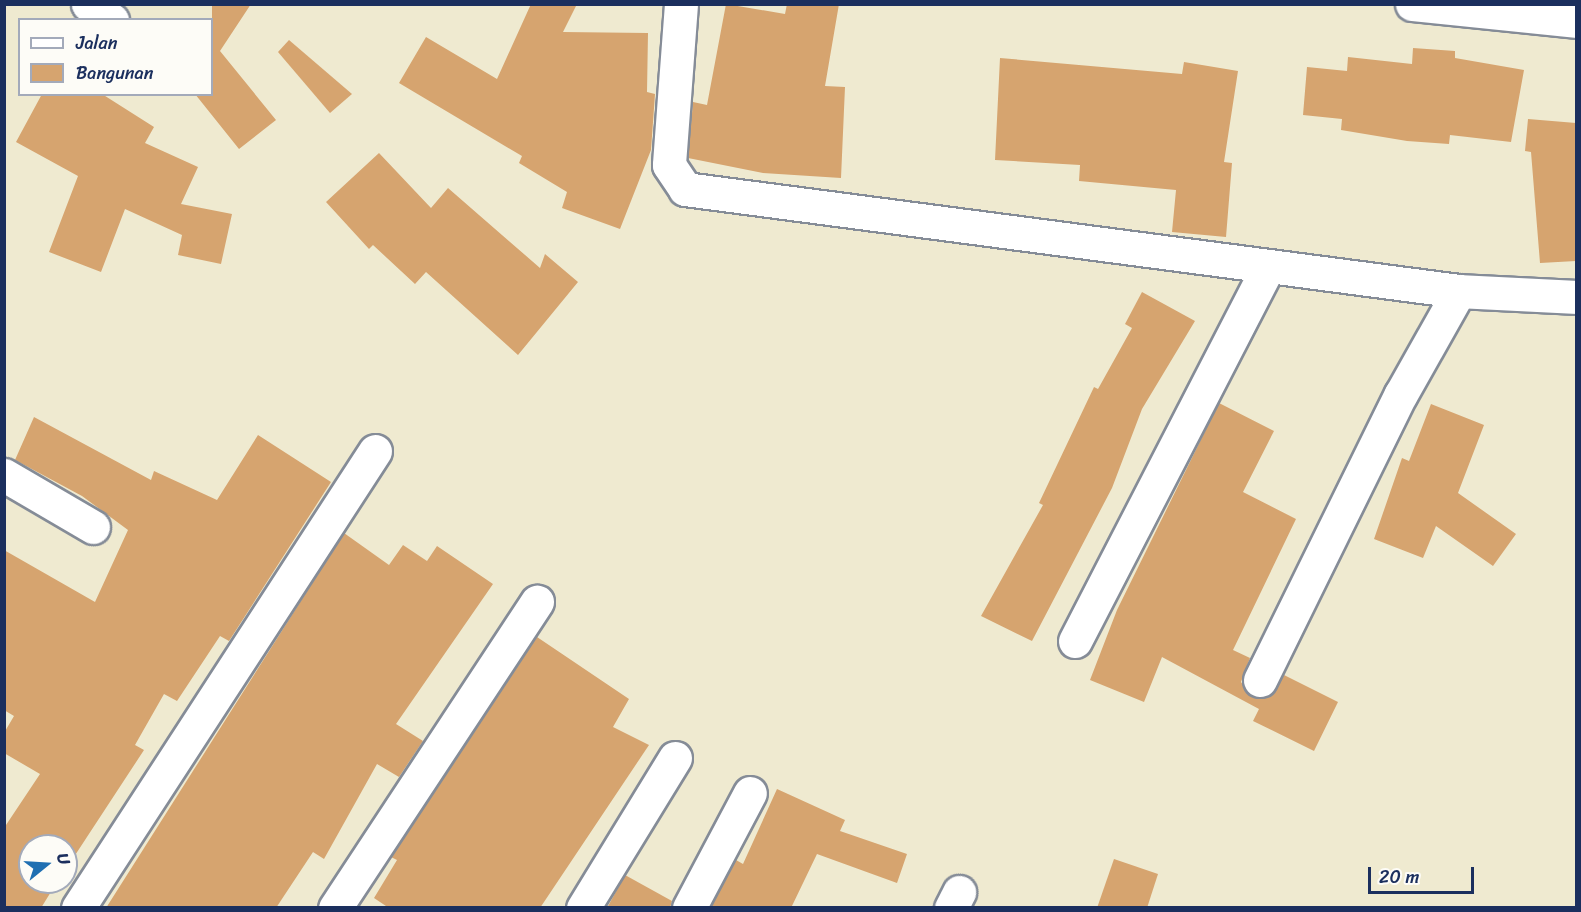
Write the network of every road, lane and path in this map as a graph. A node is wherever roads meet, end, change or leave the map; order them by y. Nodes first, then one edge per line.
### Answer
1 (88, 4) edge
2 (681, 4) edge
3 (1412, 4) edge
4 (109, 18) edge
5 (1576, 21) edge
6 (1268, 267) junction
7 (1459, 291) junction
8 (1576, 297) edge
9 (375, 452) dead end
10 (4, 475) edge
11 (93, 527) dead end
12 (537, 603) dead end
13 (1075, 641) dead end
14 (1260, 680) dead end
15 (675, 758) dead end
16 (750, 793) dead end
17 (78, 908) edge
18 (335, 908) edge
19 (583, 908) edge
20 (689, 908) edge

1 - 4 street
2 - 6 street
3 - 5 street
6 - 7 street
6 - 13 street
7 - 8 street
7 - 14 street
9 - 17 street
10 - 11 street
12 - 18 street
15 - 19 street
16 - 20 street

